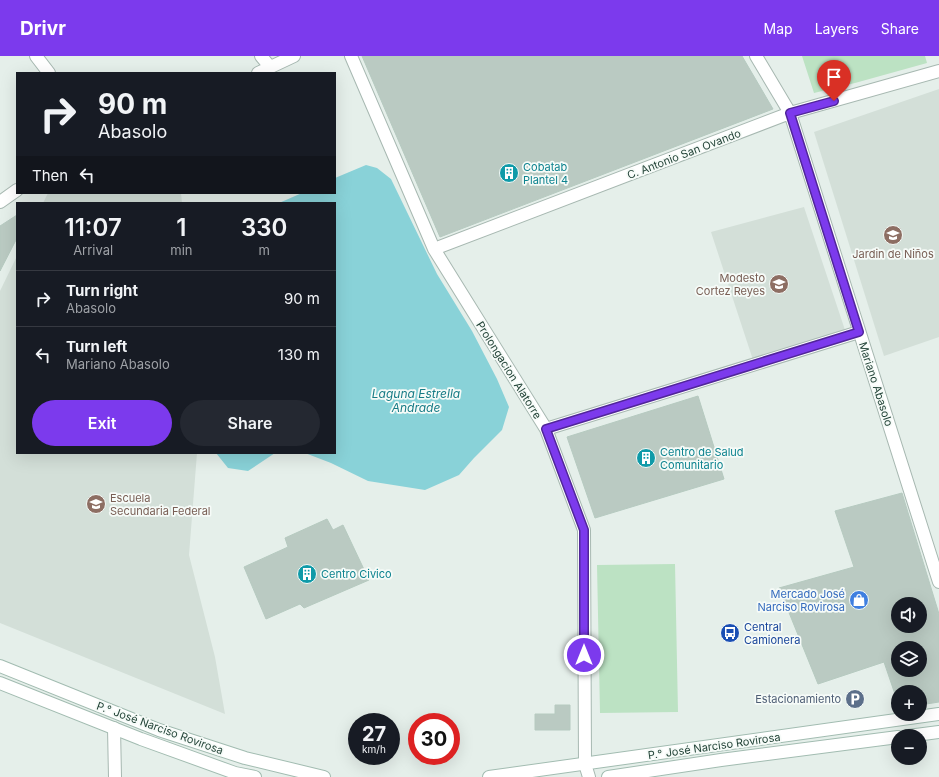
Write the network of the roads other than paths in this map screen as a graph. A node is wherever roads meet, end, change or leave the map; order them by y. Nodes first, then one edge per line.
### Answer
1 (36, 56) edge
2 (261, 56) edge
3 (294, 56) edge
4 (351, 56) edge
5 (756, 56) edge
6 (270, 67) junction
7 (939, 71) edge
8 (48, 72) edge
9 (260, 72) edge
10 (790, 113) junction
11 (16, 191) edge
12 (0, 202) edge
13 (434, 249) junction
14 (859, 332) junction
15 (546, 429) junction
16 (939, 582) edge
17 (0, 666) edge
18 (19, 674) junction
19 (0, 683) edge
20 (14, 689) junction
21 (939, 714) edge
22 (114, 728) junction
23 (939, 732) edge
24 (927, 734) edge
25 (891, 738) edge
26 (585, 764) junction
27 (115, 777) edge
28 (255, 777) edge
29 (324, 777) edge
30 (489, 777) edge
31 (589, 777) edge
32 (608, 777) edge

1 - 8 street
2 - 6 street
3 - 6 street
4 - 13 street, Prolongacion Alatorre
5 - 10 street, Mariano Abasolo
6 - 9 street
7 - 10 street, C. Antonio San Ovando
10 - 13 street, C. Antonio San Ovando
10 - 14 street, Mariano Abasolo
11 - 12 street
13 - 15 street, Prolongacion Alatorre
14 - 15 street
14 - 16 street, Mariano Abasolo
15 - 26 street, Prolongacion Alatorre
17 - 18 street, P.° José Narciso Rovirosa
18 - 20 street
18 - 29 street, P.° José Narciso Rovirosa
19 - 20 street, P.° José Narciso Rovirosa
20 - 22 street, P.° José Narciso Rovirosa
21 - 26 street, P.° José Narciso Rovirosa
22 - 27 street
22 - 28 street, P.° José Narciso Rovirosa
23 - 24 street
25 - 32 street, P.° José Narciso Rovirosa
26 - 30 street, P.° José Narciso Rovirosa
26 - 31 street, Prolongacion Alatorre

